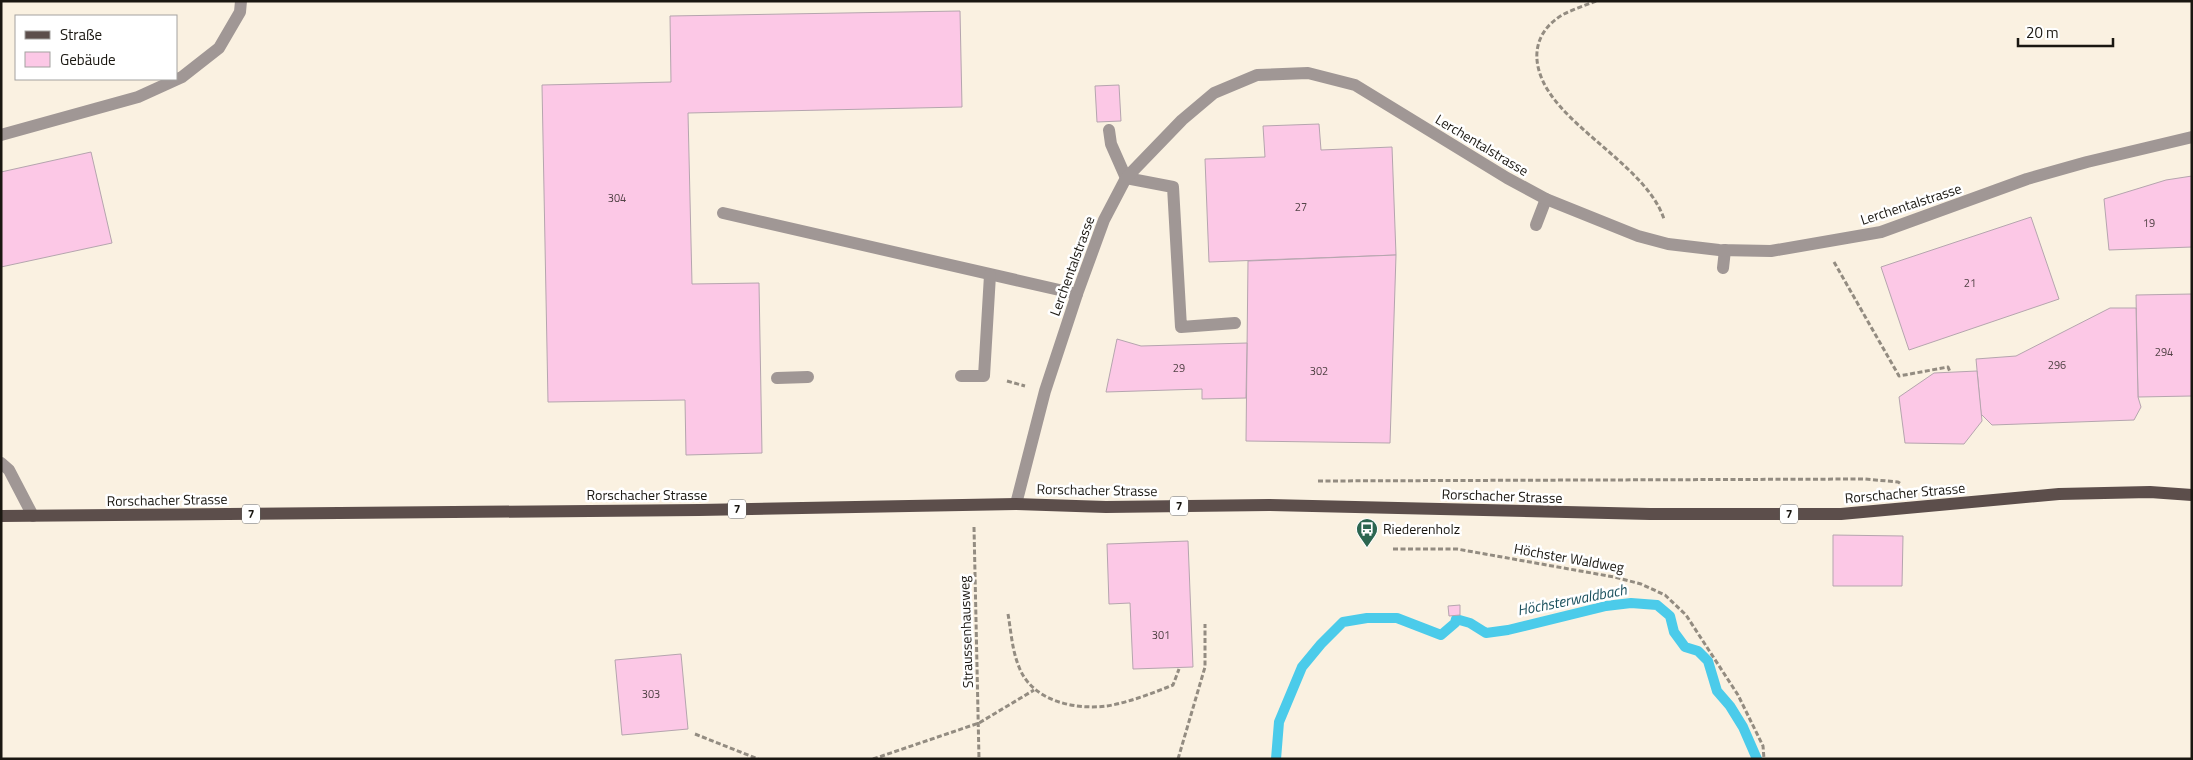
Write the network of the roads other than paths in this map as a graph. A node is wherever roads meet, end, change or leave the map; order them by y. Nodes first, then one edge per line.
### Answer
1 (241, 1) edge
2 (178, 79) edge
3 (175, 80) edge
4 (1109, 130) dead end
5 (1, 135) edge
6 (2192, 137) edge
7 (1126, 178) junction
8 (1546, 200) junction
9 (723, 213) dead end
10 (1536, 225) dead end
11 (1725, 250) junction
12 (1723, 268) dead end
13 (990, 275) junction
14 (1077, 294) junction
15 (1235, 324) dead end
16 (961, 376) dead end
17 (808, 377) dead end
18 (777, 378) dead end
19 (1, 463) edge
20 (2192, 495) edge
21 (1016, 504) junction
22 (1, 516) edge
23 (32, 516) junction

1 - 2 street
3 - 5 street
4 - 7 street
6 - 11 street, Lerchentalstrasse
7 - 8 street, Lerchentalstrasse
7 - 14 street, Lerchentalstrasse
7 - 15 street
8 - 10 street
8 - 11 street, Lerchentalstrasse
9 - 13 street
11 - 12 street
13 - 14 street
13 - 16 street
14 - 21 street, Lerchentalstrasse
17 - 18 street
19 - 23 street
20 - 21 main road, Rorschacher Strasse / 7
21 - 23 main road, Rorschacher Strasse / 7
22 - 23 main road, Rorschacher Strasse / 7

